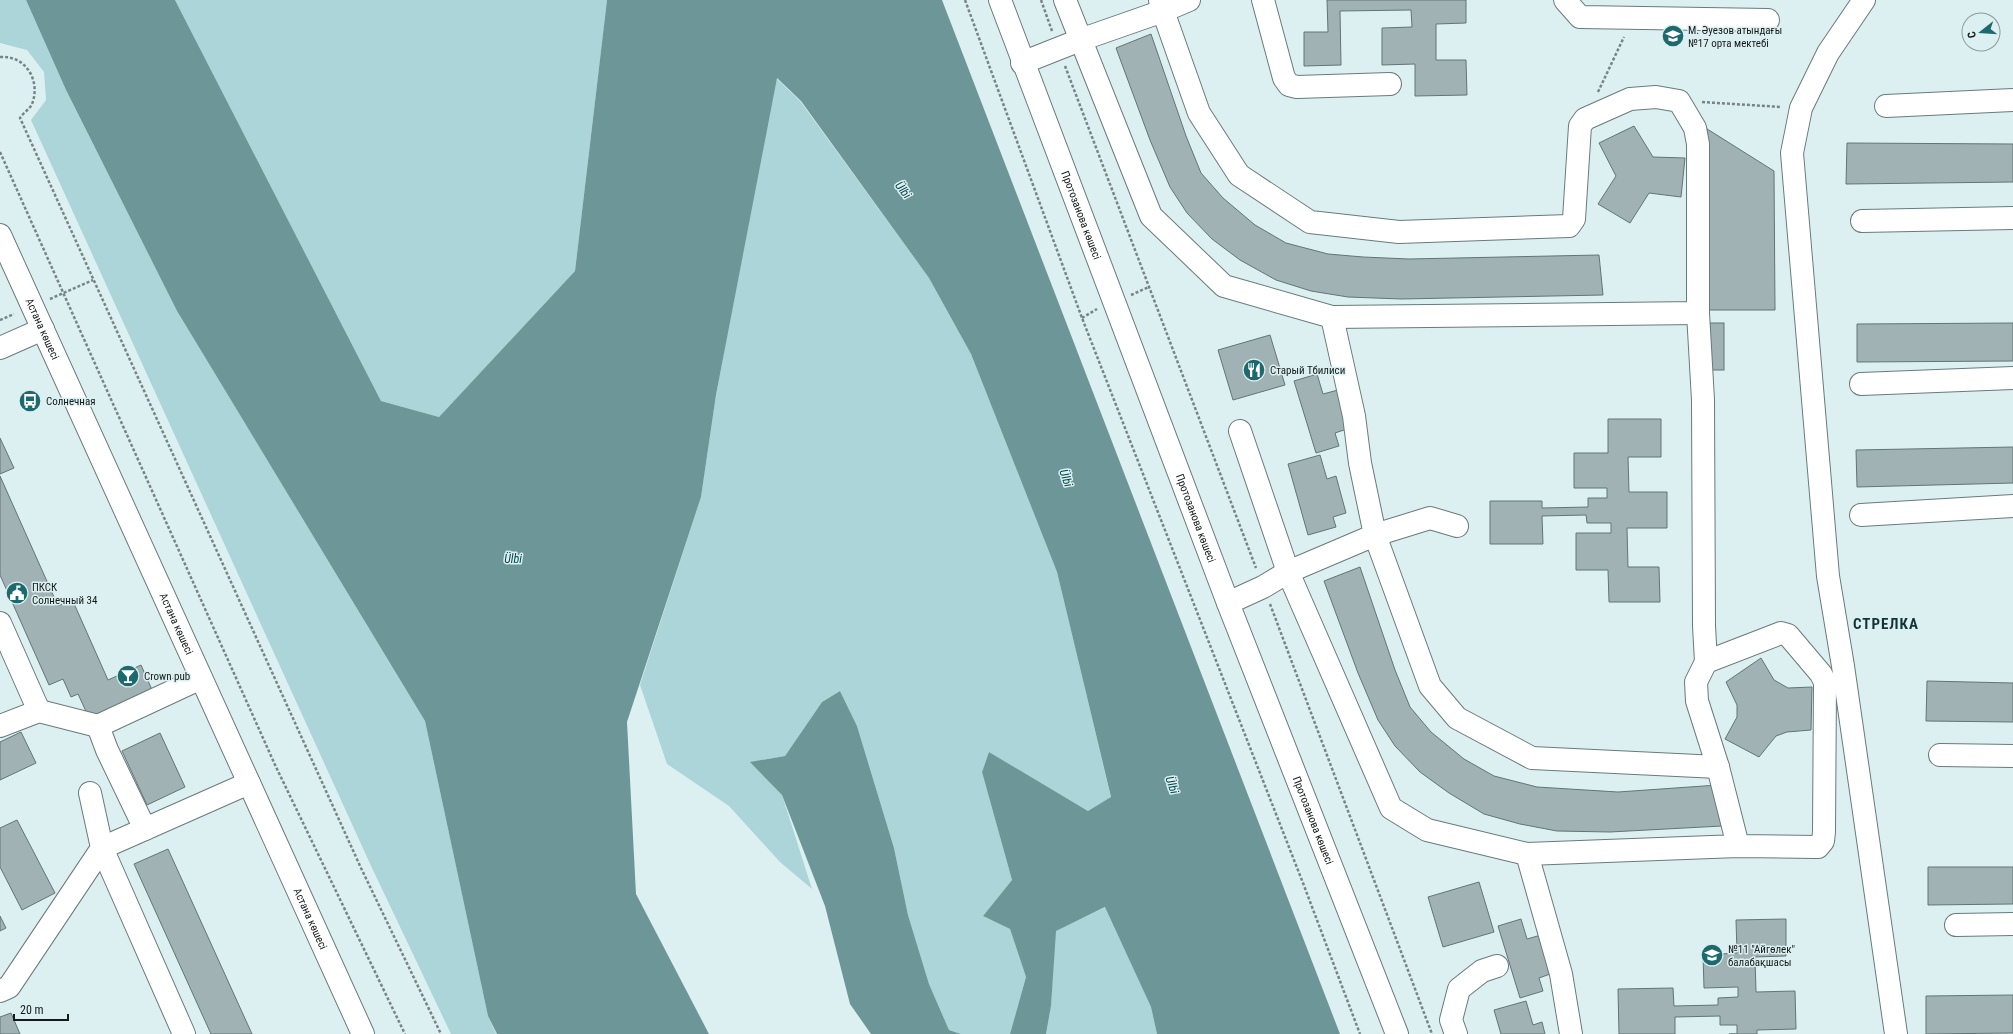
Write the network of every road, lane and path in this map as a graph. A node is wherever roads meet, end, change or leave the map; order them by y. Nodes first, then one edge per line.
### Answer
1 (965, 0) edge
2 (1000, 0) edge
3 (1041, 0) edge
4 (1065, 0) edge
5 (1189, 0) edge
6 (1263, 0) edge
7 (1565, 0) edge
8 (1864, 0) edge
9 (1161, 6) edge
10 (1634, 16) junction
11 (1768, 20) dead end
12 (1080, 40) junction
13 (1059, 48) junction
14 (0, 57) edge
15 (1022, 63) junction
16 (1390, 84) dead end
17 (2013, 100) edge
18 (1679, 101) junction
19 (1886, 106) dead end
20 (1801, 108) junction
21 (1584, 120) junction
22 (0, 152) edge
23 (2013, 218) edge
24 (1862, 221) dead end
25 (0, 235) edge
26 (1698, 313) junction
27 (1332, 317) junction
28 (43, 329) junction
29 (0, 348) edge
30 (2013, 378) edge
31 (1861, 384) dead end
32 (1240, 431) dead end
33 (2013, 506) edge
34 (1861, 515) dead end
35 (1457, 526) dead end
36 (1375, 535) junction
37 (1288, 572) junction
38 (1264, 586) junction
39 (1228, 603) junction
40 (0, 623) edge
41 (1706, 662) junction
42 (201, 678) junction
43 (39, 711) junction
44 (0, 726) edge
45 (98, 726) junction
46 (1940, 755) dead end
47 (2013, 756) edge
48 (1718, 767) junction
49 (249, 783) junction
50 (90, 793) dead end
51 (145, 829) junction
52 (1738, 846) junction
53 (102, 848) junction
54 (1527, 854) junction
55 (2013, 924) edge
56 (1956, 925) dead end
57 (1497, 966) dead end
58 (0, 991) edge
59 (184, 1034) edge
60 (363, 1034) edge
61 (405, 1034) edge
62 (441, 1034) edge
63 (1360, 1034) edge
64 (1397, 1034) edge
65 (1432, 1034) edge
66 (1456, 1034) edge
67 (1571, 1034) edge
68 (1896, 1034) edge

1 - 63 path
2 - 15 street, Протозанова көшесі
3 - 13 path
4 - 12 street
5 - 9 street
6 - 16 street
7 - 10 street
8 - 20 street
9 - 12 street
9 - 21 street
10 - 11 street
10 - 21 path
12 - 13 street
12 - 27 street
13 - 15 street
13 - 38 path
14 - 62 path
15 - 39 street, Протозанова көшесі
17 - 19 street
18 - 20 path
18 - 21 street
18 - 26 street
20 - 68 street
22 - 61 path
23 - 24 street
25 - 28 street, Астана көшесі
26 - 27 street
26 - 41 street
27 - 36 street
28 - 29 street
28 - 42 street, Астана көшесі
30 - 31 street
32 - 37 street
33 - 34 street
35 - 36 street
36 - 37 street
36 - 48 street
37 - 38 street
37 - 54 street
38 - 39 street
38 - 65 path
39 - 64 street, Протозанова көшесі
40 - 43 street
41 - 48 street
41 - 52 street
42 - 45 street
42 - 49 street, Астана көшесі
43 - 44 street
43 - 45 street
45 - 51 street
46 - 47 street
48 - 52 street
49 - 51 street
49 - 60 street, Астана көшесі
50 - 53 street
51 - 53 street
52 - 54 street
53 - 58 street
53 - 59 street
54 - 67 street
55 - 56 street
57 - 66 street

